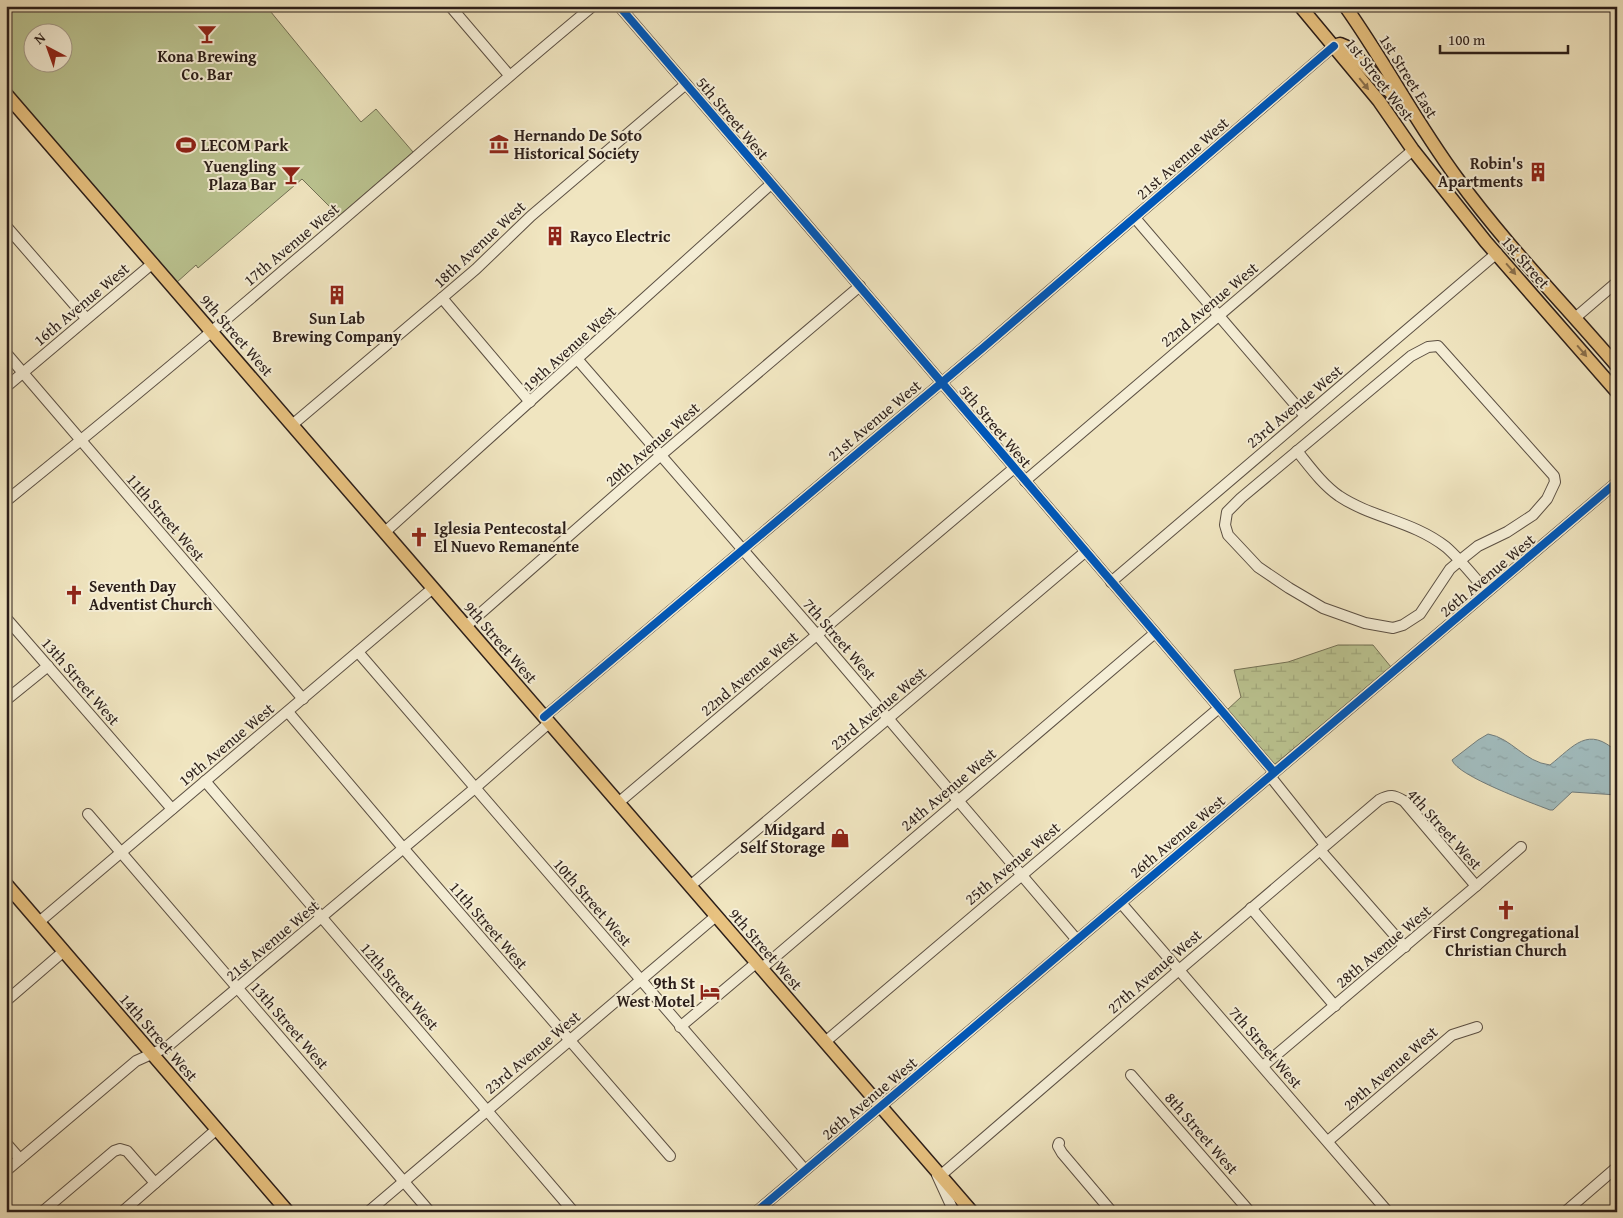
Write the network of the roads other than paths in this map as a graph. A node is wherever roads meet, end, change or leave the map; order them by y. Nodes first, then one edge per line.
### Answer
1 (450, 6) edge
2 (593, 6) edge
3 (619, 6) edge
4 (1300, 6) edge
5 (1345, 6) edge
6 (1334, 46) junction
7 (509, 75) junction
8 (686, 84) junction
9 (6, 94) edge
10 (1413, 114) junction
11 (1428, 138) joint
12 (1413, 150) junction
13 (772, 184) junction
14 (1135, 218) junction
15 (6, 226) edge
16 (1497, 253) junction
17 (153, 263) junction
18 (1533, 271) junction
19 (1617, 282) edge
20 (860, 286) junction
21 (442, 298) junction
22 (1219, 315) junction
23 (86, 318) junction
24 (1575, 318) junction
25 (211, 331) junction
26 (6, 353) edge
27 (578, 360) junction
28 (1617, 366) edge
29 (23, 372) junction
30 (941, 382) junction
31 (6, 387) edge
32 (1617, 392) edge
33 (530, 402) junction
34 (1305, 416) junction
35 (292, 425) junction
36 (81, 441) junction
37 (1298, 451) junction
38 (661, 455) junction
39 (1013, 469) junction
40 (1025, 481) junction
41 (1617, 482) edge
42 (6, 502) edge
43 (385, 532) junction
44 (742, 549) junction
45 (1085, 552) junction
46 (1459, 561) junction
47 (1111, 582) junction
48 (433, 588) junction
49 (1487, 592) junction
50 (6, 618) edge
51 (466, 626) junction
52 (1155, 633) junction
53 (817, 635) junction
54 (358, 652) junction
55 (48, 666) junction
56 (303, 699) junction
57 (6, 700) edge
58 (1219, 708) junction
59 (288, 712) junction
60 (888, 718) junction
61 (547, 720) junction
62 (1272, 774) junction
63 (205, 781) junction
64 (475, 788) junction
65 (1391, 795) joint
66 (958, 800) junction
67 (618, 803) junction
68 (172, 809) junction
69 (88, 814) dead end
70 (1521, 847) dead end
71 (1323, 848) junction
72 (404, 849) junction
73 (122, 853) junction
74 (1021, 875) junction
75 (6, 884) edge
76 (690, 886) junction
77 (1476, 886) junction
78 (1121, 903) junction
79 (1251, 908) junction
80 (716, 916) junction
81 (322, 918) junction
82 (39, 922) junction
83 (1077, 940) junction
84 (1405, 947) junction
85 (64, 951) junction
86 (759, 966) junction
87 (1179, 970) junction
88 (640, 980) junction
89 (238, 988) junction
90 (6, 1001) edge
91 (1335, 1006) junction
92 (680, 1027) junction
93 (1477, 1027) dead end
94 (569, 1041) junction
95 (825, 1042) junction
96 (153, 1055) junction
97 (1263, 1066) junction
98 (1131, 1075) dead end
99 (881, 1106) junction
100 (486, 1110) junction
101 (217, 1129) junction
102 (1328, 1141) junction
103 (6, 1143) edge
104 (1059, 1143) dead end
105 (670, 1156) dead end
106 (20, 1159) junction
107 (1617, 1167) edge
108 (804, 1170) junction
109 (6, 1171) edge
110 (938, 1173) junction
111 (404, 1181) junction
112 (155, 1183) junction
113 (284, 1210) edge
114 (572, 1210) dead end
115 (42, 1212) edge
116 (122, 1212) edge
117 (368, 1212) edge
118 (430, 1212) edge
119 (756, 1212) edge
120 (954, 1212) edge
121 (972, 1212) edge
122 (1112, 1212) edge
123 (1250, 1212) edge
124 (1388, 1212) edge
125 (1565, 1212) edge

1 - 7 street
2 - 7 street, 17th Avenue West
3 - 8 street, 5th Street West
4 - 6 main road, 1st Street West
5 - 10 main road, 1st Street East
6 - 10 main road
6 -> 12 main road, 1st Street West
6 - 14 street, 21st Avenue West
7 - 25 street, 17th Avenue West
8 - 13 street, 5th Street West
8 - 21 street, 18th Avenue West
9 - 17 main road, 9th Street West
10 - 11 main road, 1st Street East
10 - 12 main road
11 - 18 main road, 1st Street
12 - 16 main road, 1st Street
12 - 18 main road
12 - 22 street, 22nd Avenue West
13 - 20 street, 5th Street West
13 - 27 street, 19th Avenue West
14 - 22 street
14 - 30 street, 21st Avenue West
15 - 23 street
16 -> 32 main road, 1st Street
16 - 34 street, 23rd Avenue West
17 - 23 street, 16th Avenue West
17 - 25 main road, 9th Street West
18 - 24 main road, 1st Street
19 - 24 street
20 - 30 street, 5th Street West
20 - 38 street, 20th Avenue West
21 - 33 street
21 - 35 street, 18th Avenue West
22 - 34 street
22 - 40 street, 22nd Avenue West
23 - 29 street, 16th Avenue West
24 - 28 main road, 1st Street
25 - 35 main road, 9th Street West
25 - 36 street, 17th Avenue West
26 - 29 street, 11th Street West
27 - 33 street, 19th Avenue West
27 - 38 street, 7th Street West
29 - 31 street, 16th Avenue West
29 - 36 street, 11th Street West
30 - 39 street, 5th Street West
30 - 44 street, 21st Avenue West
33 - 43 street, 19th Avenue West
34 - 47 street, 23rd Avenue West
35 - 43 main road, 9th Street West
36 - 42 street, 17th Avenue West
36 - 56 street, 11th Street West
37 - 46 street
37 - 46 street
37 - 46 street
38 - 44 street, 7th Street West
38 - 51 street, 20th Avenue West
39 - 40 street, 5th Street West
39 - 53 street, 22nd Avenue West
40 - 45 street, 5th Street West
41 - 49 street, 26th Avenue West
43 - 48 main road, 9th Street West
44 - 53 street, 7th Street West
44 - 61 street, 21st Avenue West
45 - 47 street, 5th Street West
45 - 60 street, 23rd Avenue West
46 - 49 street
47 - 52 street, 5th Street West
48 - 51 main road, 9th Street West
48 - 54 street, 19th Avenue West
49 - 62 street, 26th Avenue West
50 - 55 street, 13th Street West
51 - 61 main road, 9th Street West
52 - 58 street, 5th Street West
52 - 66 street, 24th Avenue West
53 - 60 street, 7th Street West
53 - 67 street, 22nd Avenue West
54 - 56 street, 19th Avenue West
54 - 64 street, 10th Street West
55 - 57 street
55 - 68 street, 13th Street West
56 - 59 street, 19th Avenue West
58 - 62 street, 5th Street West
58 - 74 street, 25th Avenue West
59 - 63 street, 19th Avenue West
59 - 72 street, 11th Street West
60 - 66 street, 7th Street West
60 - 76 street, 23rd Avenue West
61 - 64 street, 21st Avenue West
61 - 67 main road, 9th Street West
62 - 71 street, 5th Street West
62 - 78 street, 26th Avenue West
63 - 68 street, 19th Avenue West
63 - 81 street, 12th Street West
64 - 72 street, 21st Avenue West
64 - 88 street, 10th Street West
65 - 71 street, 27th Avenue West
65 - 77 street, 4th Street West
66 - 74 street, 7th Street West
66 - 86 street, 24th Avenue West
67 - 76 main road, 9th Street West
68 - 73 street, 19th Avenue West
69 - 73 street, 13th Street West
70 - 77 street, 28th Avenue West
71 - 79 street, 27th Avenue West
71 - 84 street, 5th Street West
72 - 81 street, 21st Avenue West
72 - 94 street, 11th Street West
73 - 82 street, 19th Avenue West
73 - 89 street, 13th Street West
74 - 83 street, 7th Street West
74 - 95 street, 25th Avenue West
75 - 82 main road, 14th Street West
76 - 80 main road, 9th Street West
77 - 84 street, 28th Avenue West
78 - 83 street, 26th Avenue West
78 - 87 street, 7th Street West
79 - 87 street, 27th Avenue West
79 - 91 street
80 - 86 main road, 9th Street West
80 - 88 street, 23rd Avenue West
81 - 89 street, 21st Avenue West
81 - 100 street, 12th Street West
82 - 85 main road, 14th Street West
83 - 99 street, 26th Avenue West
84 - 91 street, 28th Avenue West
85 - 90 street
85 - 96 main road, 14th Street West
86 - 92 street, 24th Avenue West
86 - 95 main road, 9th Street West
87 - 97 street, 7th Street West
87 - 110 street, 27th Avenue West
88 - 92 street, 10th Street West
88 - 94 street, 23rd Avenue West
89 - 96 street, 21st Avenue West
89 - 111 street, 13th Street West
91 - 97 street, 28th Avenue West
92 - 108 street, 10th Street West
93 - 102 street, 29th Avenue West
94 - 100 street, 23rd Avenue West
94 - 105 street, 11th Street West
95 - 99 main road, 9th Street West
96 - 101 main road, 14th Street West
96 - 106 street, 21st Avenue West
97 - 102 street, 7th Street West
98 - 123 street, 8th Street West
99 - 108 street, 26th Avenue West
99 - 110 main road, 9th Street West
100 - 111 street, 23rd Avenue West
100 - 114 street, 12th Street West
101 - 112 street
101 - 113 main road, 14th Street West
102 - 124 street, 7th Street West
103 - 106 street
104 - 122 street
106 - 109 street, 21st Avenue West
107 - 125 street
108 - 119 street, 26th Avenue West
110 - 120 street
110 - 121 main road, 9th Street West
111 - 117 street, 23rd Avenue West
111 - 118 street, 13th Street West
112 - 115 street
112 - 116 street

